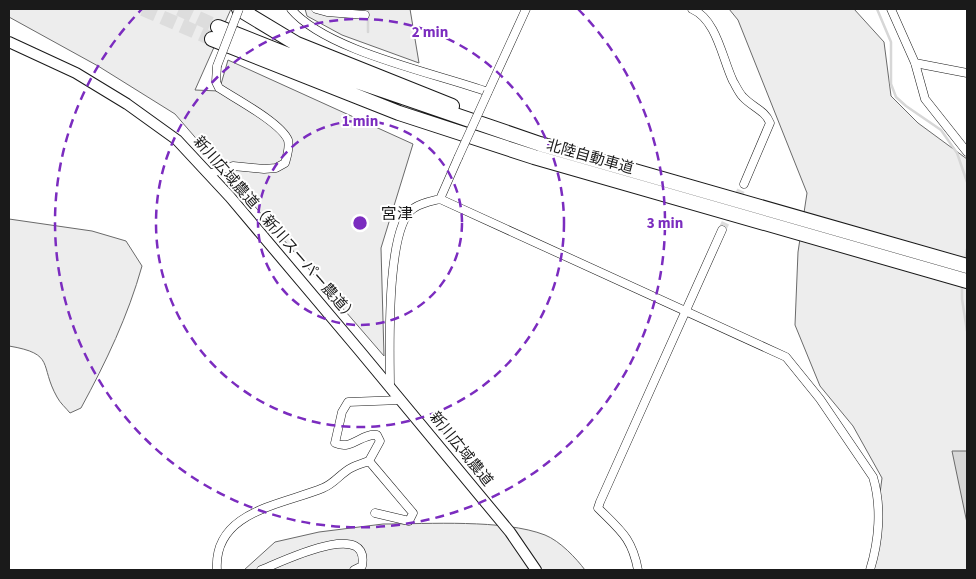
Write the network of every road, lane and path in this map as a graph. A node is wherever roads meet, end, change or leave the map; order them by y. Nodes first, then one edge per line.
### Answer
1 (239, 9) edge
2 (291, 9) edge
3 (316, 9) edge
4 (526, 9) edge
5 (692, 9) edge
6 (891, 9) edge
7 (365, 15) dead end
8 (218, 27) tunnel mouth
9 (212, 39) tunnel mouth
10 (9, 42) edge
11 (915, 63) junction
12 (967, 73) edge
13 (488, 92) junction
14 (967, 152) edge
15 (209, 174) junction
16 (744, 184) tunnel mouth
17 (694, 189) junction
18 (440, 199) junction
19 (789, 223) junction
20 (722, 230) tunnel mouth
21 (967, 266) edge
22 (967, 281) edge
23 (686, 312) junction
24 (359, 350) joint
25 (390, 388) junction
26 (401, 400) junction
27 (370, 461) junction
28 (375, 513) dead end
29 (217, 570) edge
30 (261, 570) edge
31 (354, 570) edge
32 (536, 570) edge
33 (638, 570) edge
34 (870, 570) edge

1 - 15 street, bridge
1 - 17 highway
2 - 13 street
3 - 7 street
4 - 13 street
5 - 16 street
6 - 11 street
8 - 17 highway, 北陸自動車道
9 - 19 highway, 北陸自動車道
10 - 15 street, 新川広域農道（新川スーパー農道）
11 - 12 street
11 - 14 street
13 - 18 street, bridge
15 - 24 street, 新川広域農道（新川スーパー農道）
17 - 19 highway, 北陸自動車道
18 - 23 street
18 - 25 street
19 - 21 highway, 北陸自動車道
19 - 22 highway, 北陸自動車道
20 - 23 street
23 - 33 street
23 - 34 street
24 - 25 street, 新川広域農道
25 - 26 street, 新川広域農道
26 - 27 street
26 - 32 street, 新川広域農道
27 - 28 street
27 - 29 street
30 - 31 street

